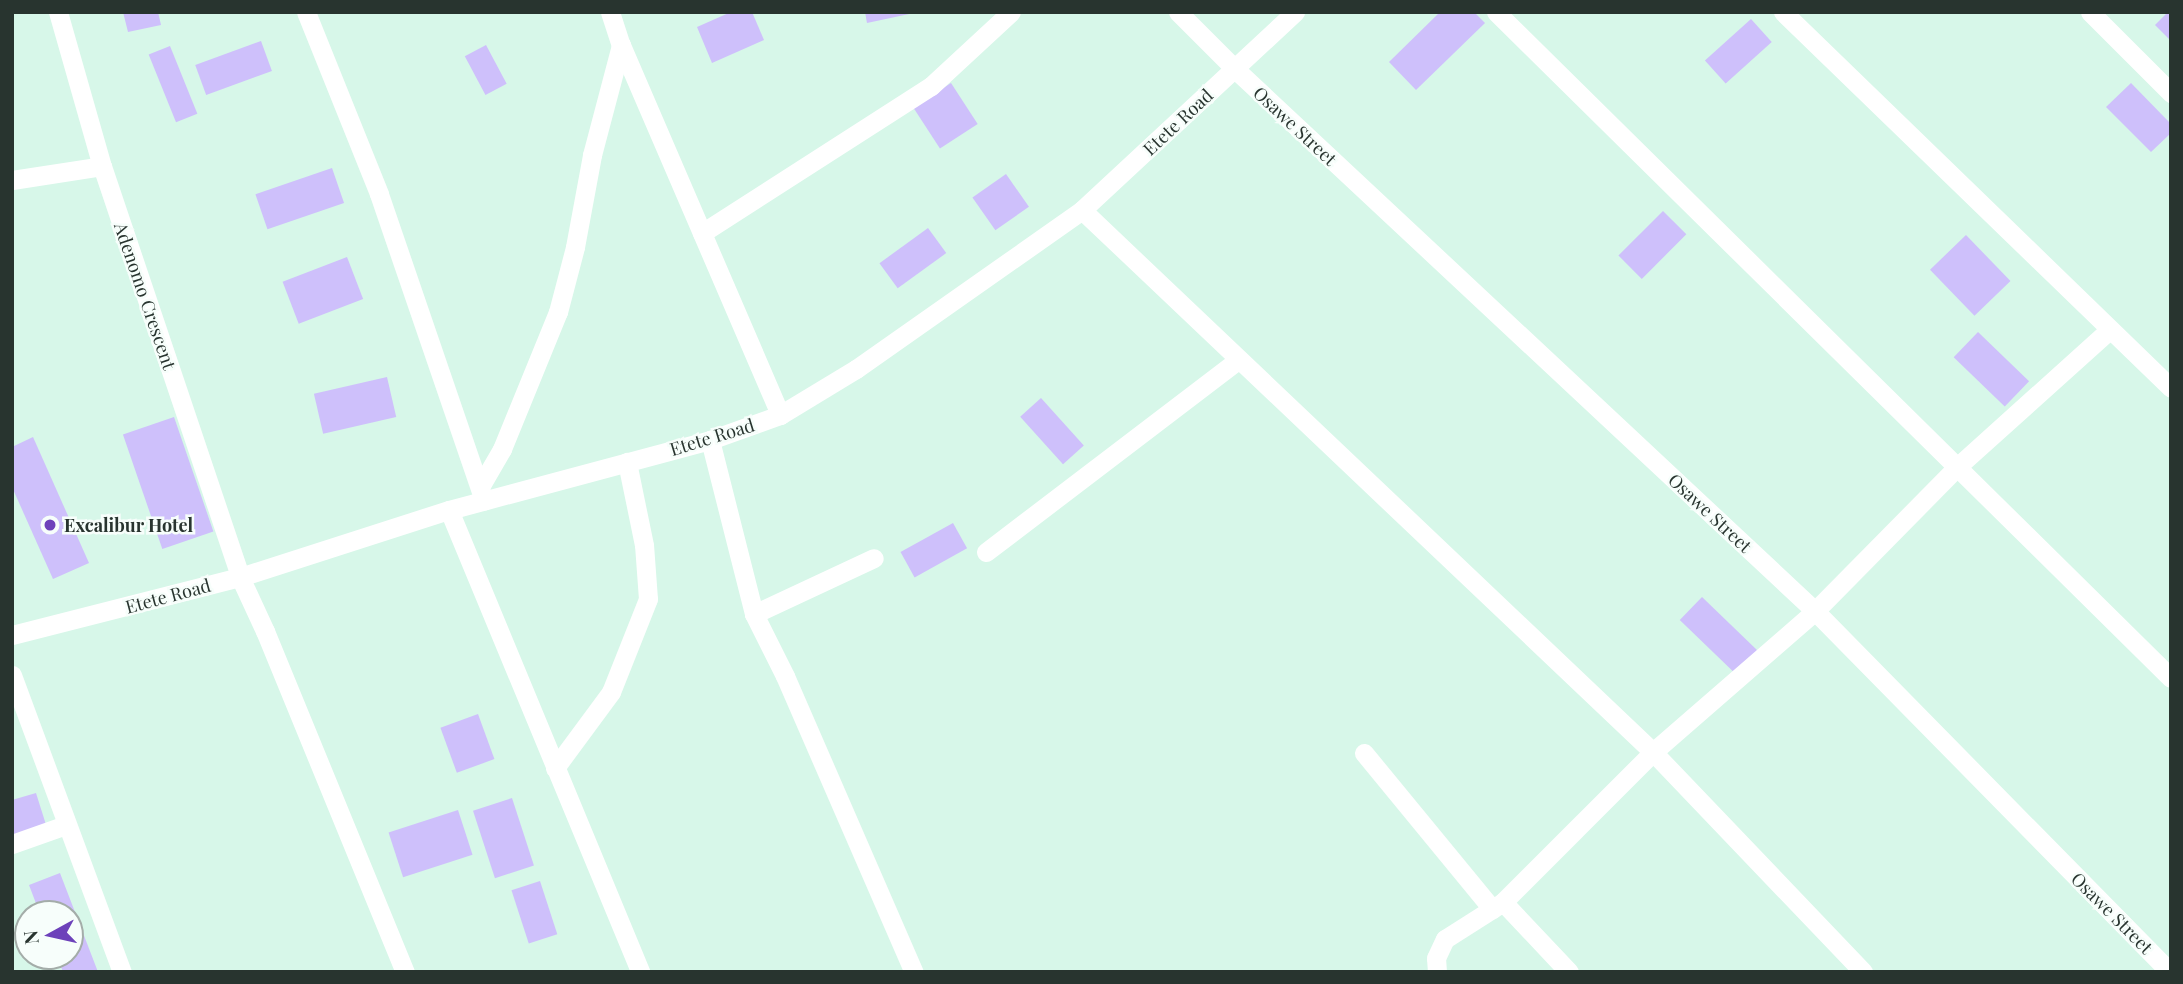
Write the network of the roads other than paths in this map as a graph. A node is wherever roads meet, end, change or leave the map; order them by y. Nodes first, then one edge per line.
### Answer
1 (58, 12) edge
2 (306, 12) edge
3 (610, 12) edge
4 (1011, 12) edge
5 (1178, 12) edge
6 (1295, 12) edge
7 (1496, 12) edge
8 (1783, 12) edge
9 (2090, 12) edge
10 (621, 45) junction
11 (1235, 69) junction
12 (2171, 93) edge
13 (102, 166) junction
14 (12, 180) edge
15 (1082, 210) junction
16 (702, 233) junction
17 (2109, 330) junction
18 (1239, 359) junction
19 (2171, 388) edge
20 (780, 415) junction
21 (710, 440) junction
22 (626, 462) junction
23 (1957, 467) junction
24 (482, 493) junction
25 (449, 510) junction
26 (985, 551) dead end
27 (874, 558) dead end
28 (240, 577) junction
29 (1815, 611) junction
30 (754, 614) junction
31 (12, 635) edge
32 (12, 676) edge
33 (2171, 678) edge
34 (1653, 752) junction
35 (1364, 753) dead end
36 (555, 768) junction
37 (66, 825) junction
38 (12, 844) edge
39 (1497, 905) junction
40 (122, 972) edge
41 (405, 972) edge
42 (639, 972) edge
43 (914, 972) edge
44 (1437, 972) edge
45 (1569, 972) edge
46 (1863, 972) edge
47 (2170, 972) edge

1 - 13 street, Adenomo Crescent
2 - 24 street
3 - 10 street
4 - 16 street
5 - 11 street, Osawe Street
6 - 11 street, Etete Road
7 - 23 street
8 - 17 street
9 - 12 street
10 - 16 street
10 - 24 street
11 - 15 street, Etete Road
11 - 29 street, Osawe Street
13 - 14 street
13 - 28 street, Adenomo Crescent
15 - 18 street
15 - 20 street, Etete Road
16 - 20 street
17 - 19 street
17 - 23 street
18 - 26 street
18 - 34 street
20 - 21 street, Etete Road
21 - 22 street, Etete Road
21 - 30 street
22 - 24 street, Etete Road
22 - 36 street
23 - 29 street
23 - 33 street
24 - 25 street, Etete Road
25 - 28 street, Etete Road
25 - 36 street
27 - 30 street
28 - 31 street, Etete Road
28 - 41 street, Adenomo Crescent
29 - 34 street
29 - 47 street, Osawe Street
30 - 43 street
32 - 37 street
34 - 39 street
34 - 46 street
35 - 39 street
36 - 42 street
37 - 38 street
37 - 40 street
39 - 44 street
39 - 45 street

